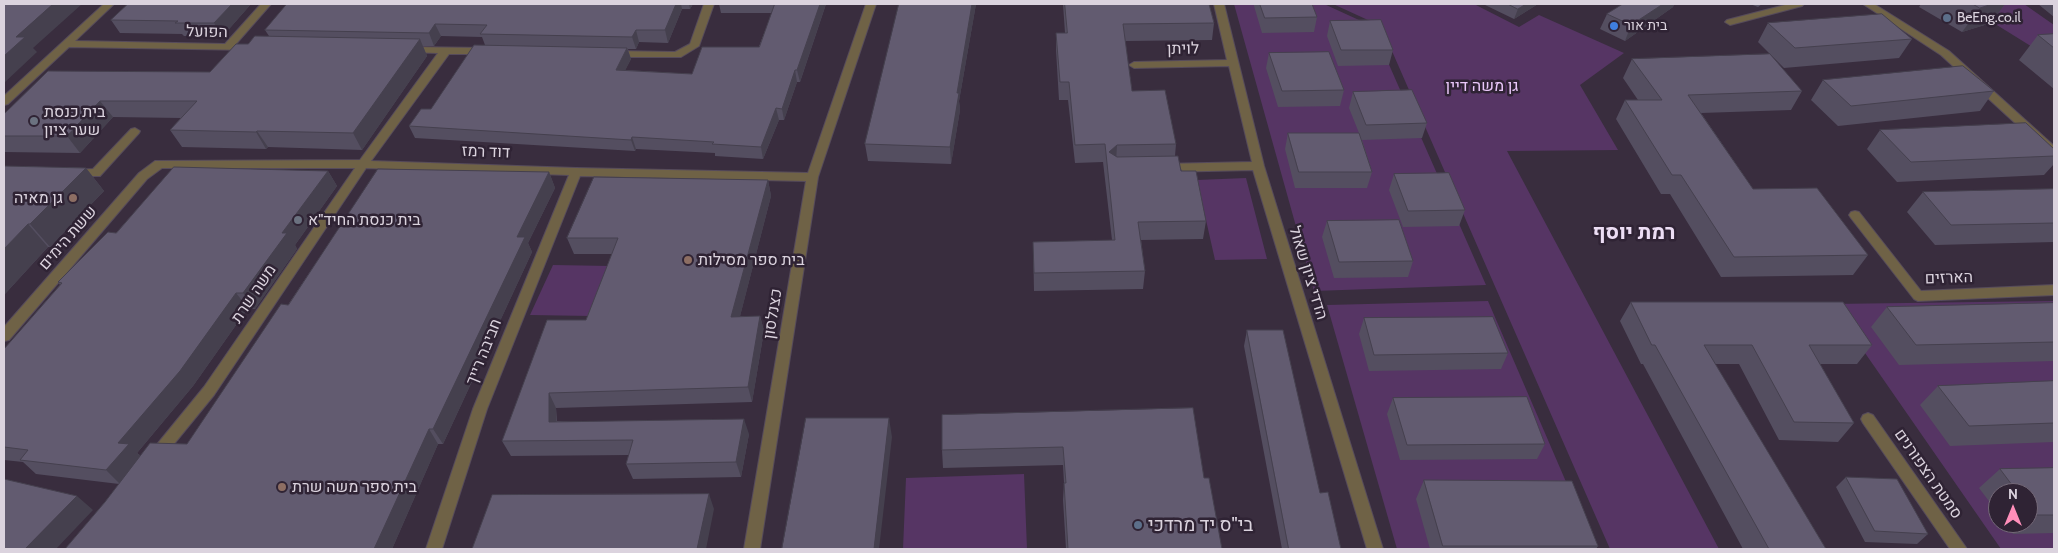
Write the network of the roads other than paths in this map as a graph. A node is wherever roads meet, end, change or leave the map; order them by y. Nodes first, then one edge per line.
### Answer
1 (109, 4) edge
2 (266, 4) edge
3 (709, 4) edge
4 (871, 4) edge
5 (1219, 4) edge
6 (1798, 4) edge
7 (1868, 4) edge
8 (1730, 22) dead end
9 (66, 44) junction
10 (228, 48) junction
11 (264, 48) edge
12 (398, 50) edge
13 (446, 50) junction
14 (494, 51) edge
15 (600, 53) edge
16 (1233, 63) junction
17 (1134, 65) dead end
18 (4, 102) edge
19 (135, 131) dead end
20 (2054, 152) edge
21 (159, 164) joint
22 (363, 164) junction
23 (1258, 166) junction
24 (1154, 168) edge
25 (576, 172) junction
26 (59, 173) edge
27 (812, 177) junction
28 (1855, 215) dead end
29 (2054, 290) edge
30 (4, 336) edge
31 (1868, 419) dead end
32 (148, 466) edge
33 (434, 549) edge
34 (752, 549) edge
35 (1375, 549) edge
36 (1958, 549) edge

1 - 9 street
2 - 10 street
3 - 15 street
4 - 27 street, כצנלסון
5 - 16 street, הדדי ציון שאול
6 - 8 street
7 - 20 street
9 - 10 street, הפועל
9 - 18 street
10 - 11 street, הפועל
12 - 13 street
13 - 14 street
13 - 22 street, משה שרת
16 - 17 street, לויתן
16 - 23 street, הדדי ציון שאול
19 - 26 street
21 - 22 street, דוד רמז
21 - 30 street, ששת הימים
22 - 25 street, דוד רמז
22 - 32 street, משה שרת
23 - 24 street
23 - 35 street, הדדי ציון שאול
25 - 27 street, דוד רמז
25 - 33 street, חביבה רייך
27 - 34 street, כצנלסון
28 - 29 street, הארזים
31 - 36 street, סמטת הצפורנים

